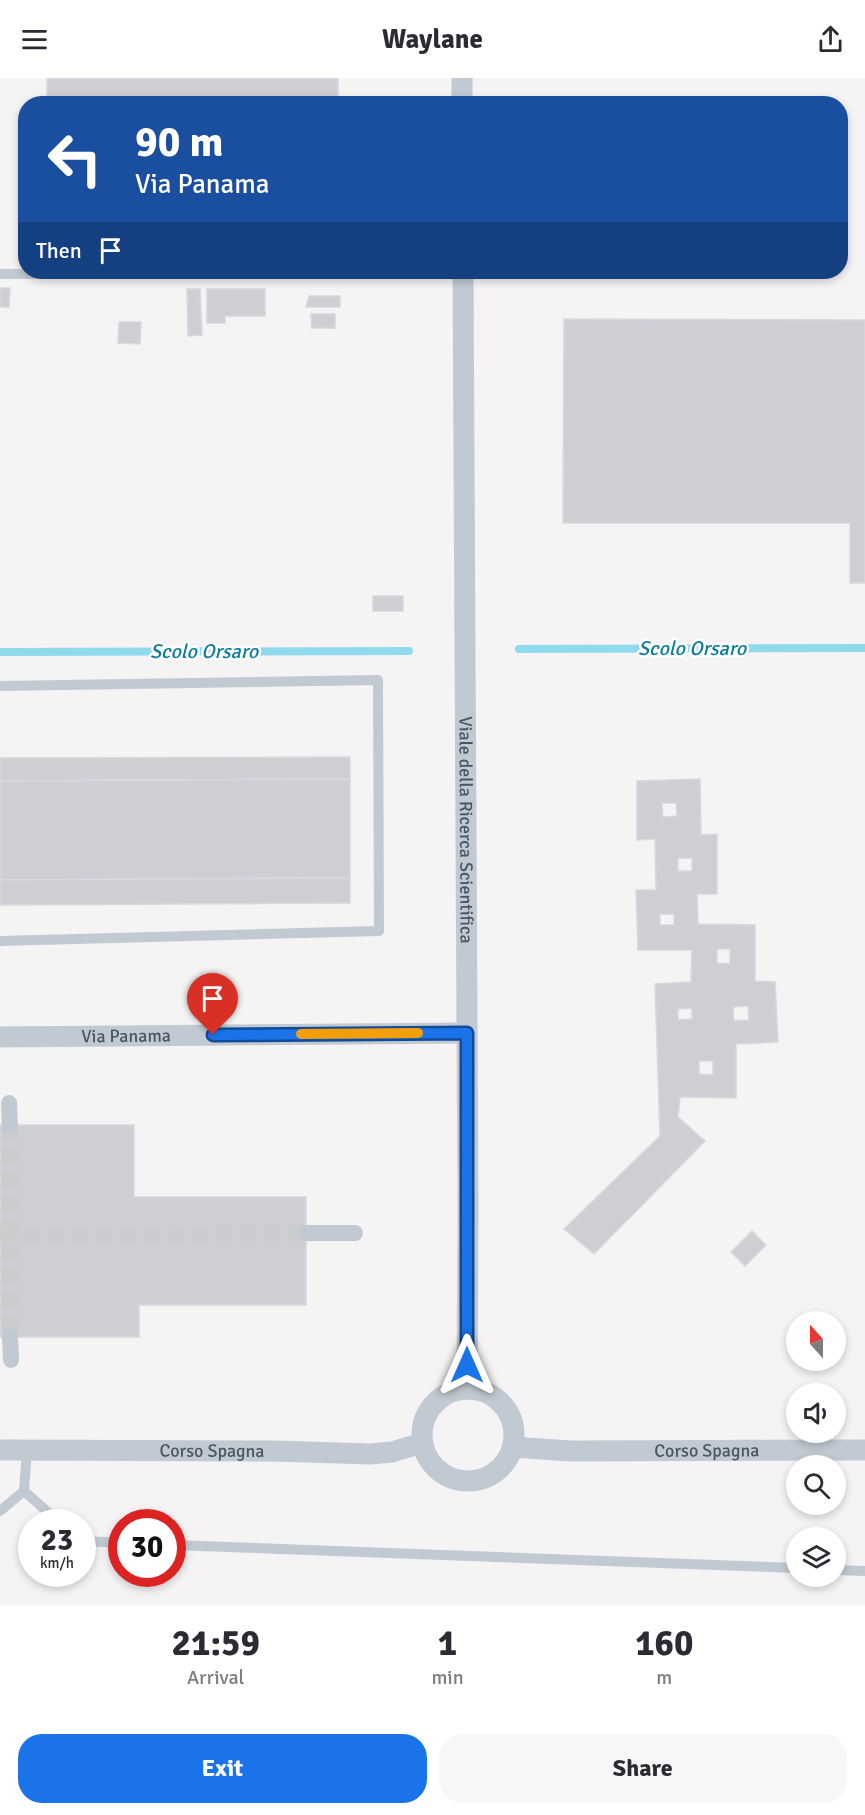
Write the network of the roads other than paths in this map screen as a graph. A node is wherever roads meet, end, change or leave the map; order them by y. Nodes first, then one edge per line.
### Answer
1 (462, 78) edge
2 (462, 96) edge
3 (0, 274) edge
4 (18, 274) edge
5 (463, 279) edge
6 (0, 686) edge
7 (0, 941) edge
8 (467, 1033) junction
9 (0, 1037) edge
10 (9, 1103) dead end
11 (10, 1125) tunnel mouth
12 (306, 1233) tunnel mouth
13 (355, 1233) dead end
14 (10, 1337) tunnel mouth
15 (11, 1360) dead end
16 (467, 1389) junction
17 (422, 1443) junction
18 (513, 1447) junction
19 (0, 1450) edge
20 (27, 1450) junction
21 (865, 1450) edge
22 (24, 1491) junction
23 (44, 1509) edge
24 (0, 1511) edge
25 (186, 1546) edge
26 (786, 1568) edge
27 (846, 1570) edge
28 (865, 1571) edge

1 - 2 street
3 - 4 lane
5 - 8 street, Viale della Ricerca Scientifica
6 - 7 lane
8 - 9 street, Via Panama
8 - 16 street, Viale della Ricerca Scientifica
10 - 11 street
12 - 13 street
14 - 15 street
16 - 17 street
16 - 18 street
17 - 18 street
17 - 20 street, Corso Spagna
18 - 21 street, Corso Spagna
19 - 20 street, Corso Spagna
20 - 22 lane
22 - 23 lane
22 - 24 lane
25 - 26 lane
27 - 28 lane

